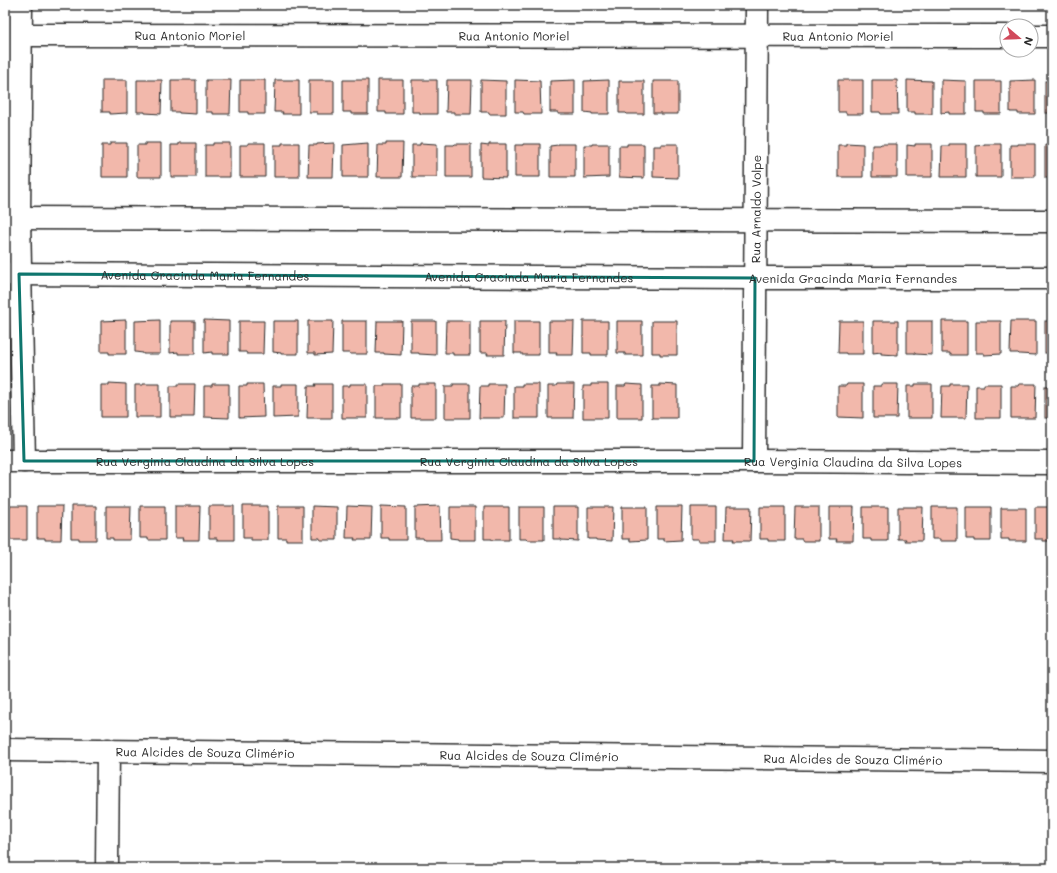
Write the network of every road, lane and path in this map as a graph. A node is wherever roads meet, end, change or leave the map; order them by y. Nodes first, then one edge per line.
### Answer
1 (21, 5) edge
2 (757, 5) edge
3 (21, 35) junction
4 (756, 35) junction
5 (999, 36) edge
6 (1039, 36) edge
7 (1052, 36) edge
8 (12, 218) edge
9 (756, 220) junction
10 (1052, 221) edge
11 (12, 274) edge
12 (755, 278) junction
13 (1052, 278) edge
14 (754, 460) junction
15 (14, 461) edge
16 (1052, 462) edge
17 (5, 750) edge
18 (108, 750) junction
19 (1052, 760) edge
20 (107, 868) edge

1 - 3 street
2 - 4 street, Rua Arnaldo Volpe
3 - 4 street, Rua Antonio Moriel
3 - 8 street
4 - 5 street, Rua Antonio Moriel
4 - 9 street, Rua Arnaldo Volpe
6 - 7 street
8 - 9 street
8 - 11 street
9 - 10 street
9 - 12 street, Rua Arnaldo Volpe
11 - 12 street, Avenida Gracinda Maria Fernandes
11 - 15 street
12 - 13 street, Avenida Gracinda Maria Fernandes
12 - 14 street, Rua Arnaldo Volpe
14 - 15 street, Rua Verginia Claudina da Silva Lopes
14 - 16 street, Rua Verginia Claudina da Silva Lopes
17 - 18 street, Rua Alcides de Souza Climério
18 - 19 street, Rua Alcides de Souza Climério
18 - 20 street

